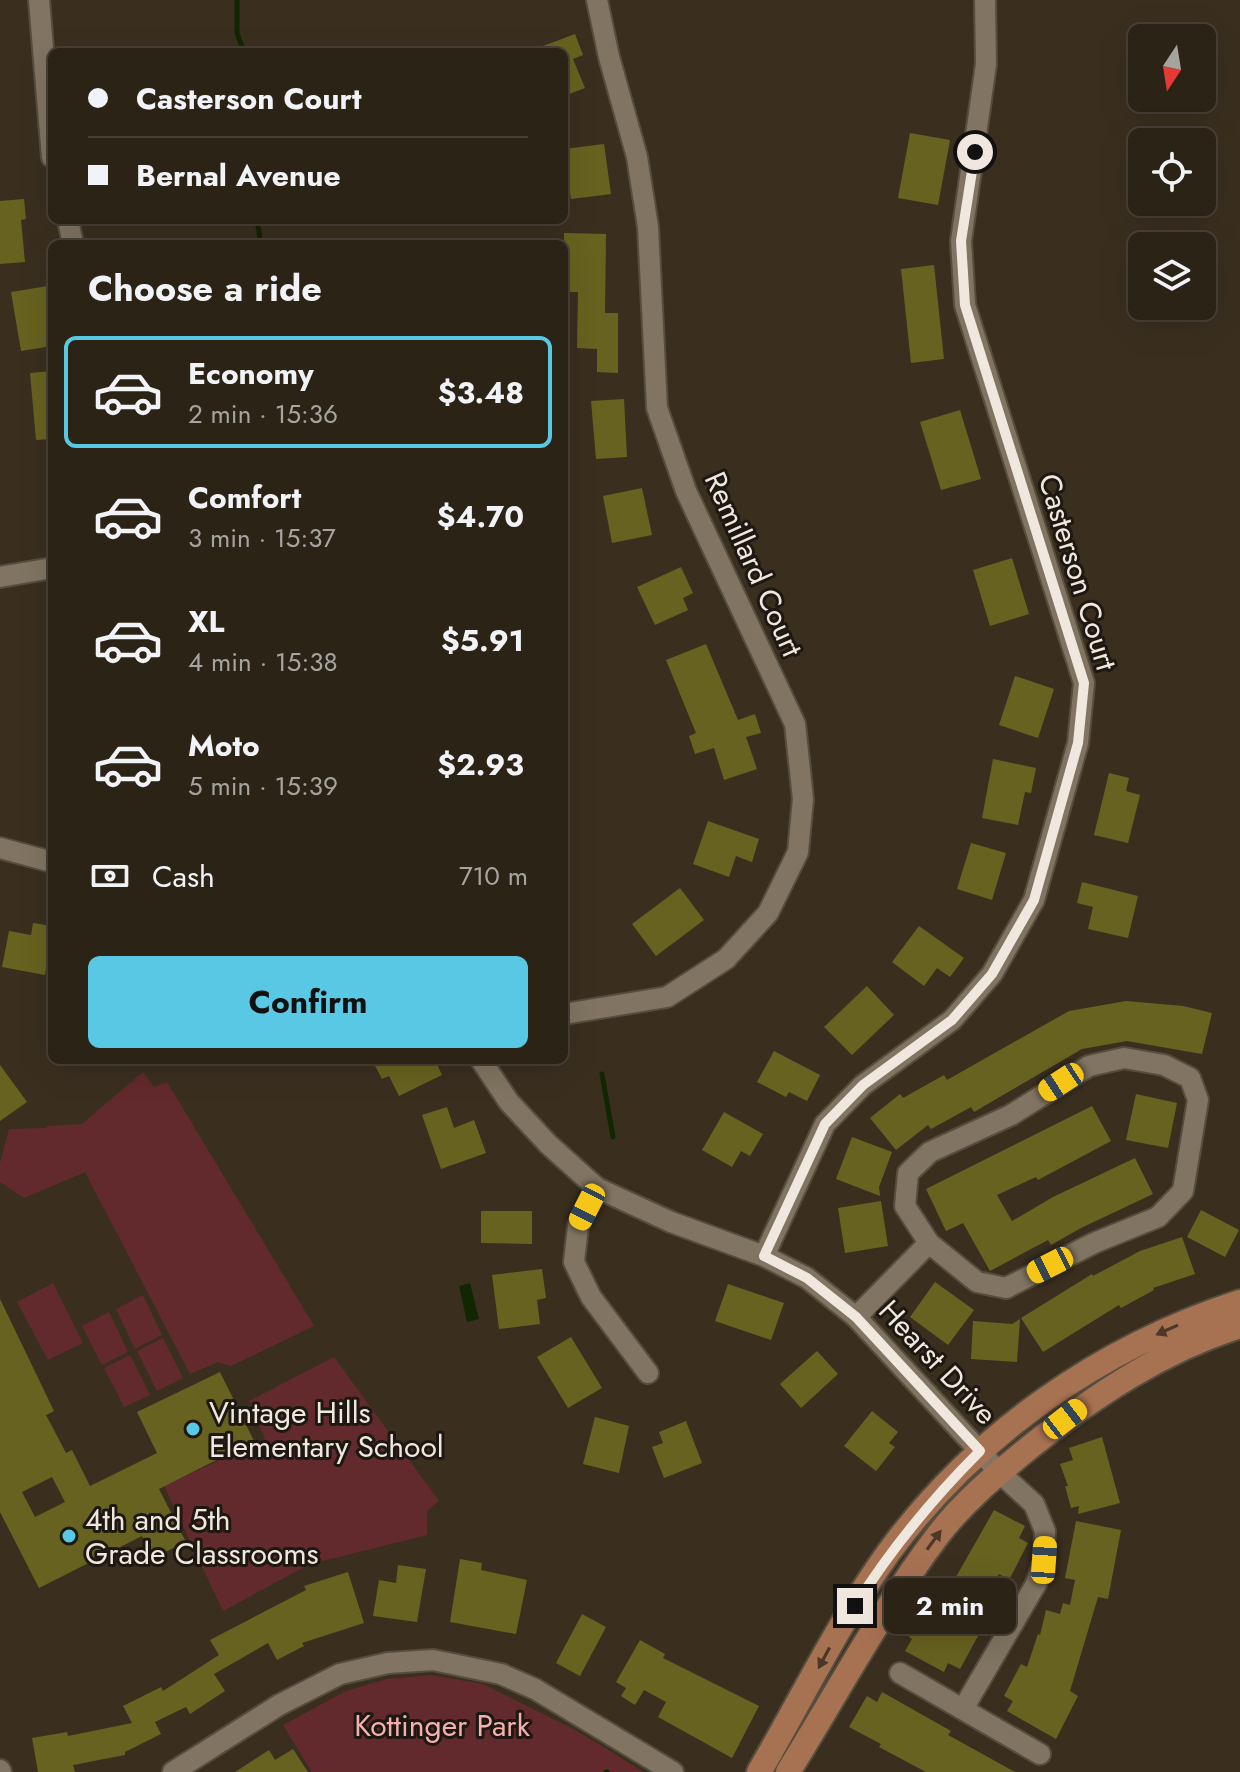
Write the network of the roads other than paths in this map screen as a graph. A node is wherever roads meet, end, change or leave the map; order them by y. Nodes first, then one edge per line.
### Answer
1 (39, 0) edge
2 (597, 0) edge
3 (985, 0) edge
4 (48, 109) edge
5 (48, 569) edge
6 (0, 577) edge
7 (0, 848) edge
8 (48, 861) edge
9 (568, 1013) edge
10 (484, 1064) edge
11 (597, 1188) junction
12 (929, 1243) junction
13 (764, 1256) junction
14 (1240, 1302) edge
15 (856, 1317) junction
16 (1240, 1326) edge
17 (648, 1373) dead end
18 (980, 1451) junction
19 (999, 1472) junction
20 (900, 1673) dead end
21 (963, 1709) junction
22 (1040, 1754) dead end
23 (173, 1772) edge
24 (673, 1772) edge
25 (759, 1772) edge
26 (788, 1772) edge

1 - 4 street
2 - 9 street, Remillard Court
3 - 13 street, Casterson Court
5 - 6 street
7 - 8 street
10 - 11 street, Hearst Drive
11 - 13 street, Hearst Drive
11 - 17 street
12 - 12 street
12 - 15 street
13 - 15 street, Hearst Drive
14 -> 18 main road
15 - 18 street, Hearst Drive
16 - 19 main road
18 - 19 street, Hearst Drive
18 -> 25 main road
19 - 21 street, Hearst Drive
26 -> 19 main road
20 - 21 street
21 - 22 street
23 - 24 street

